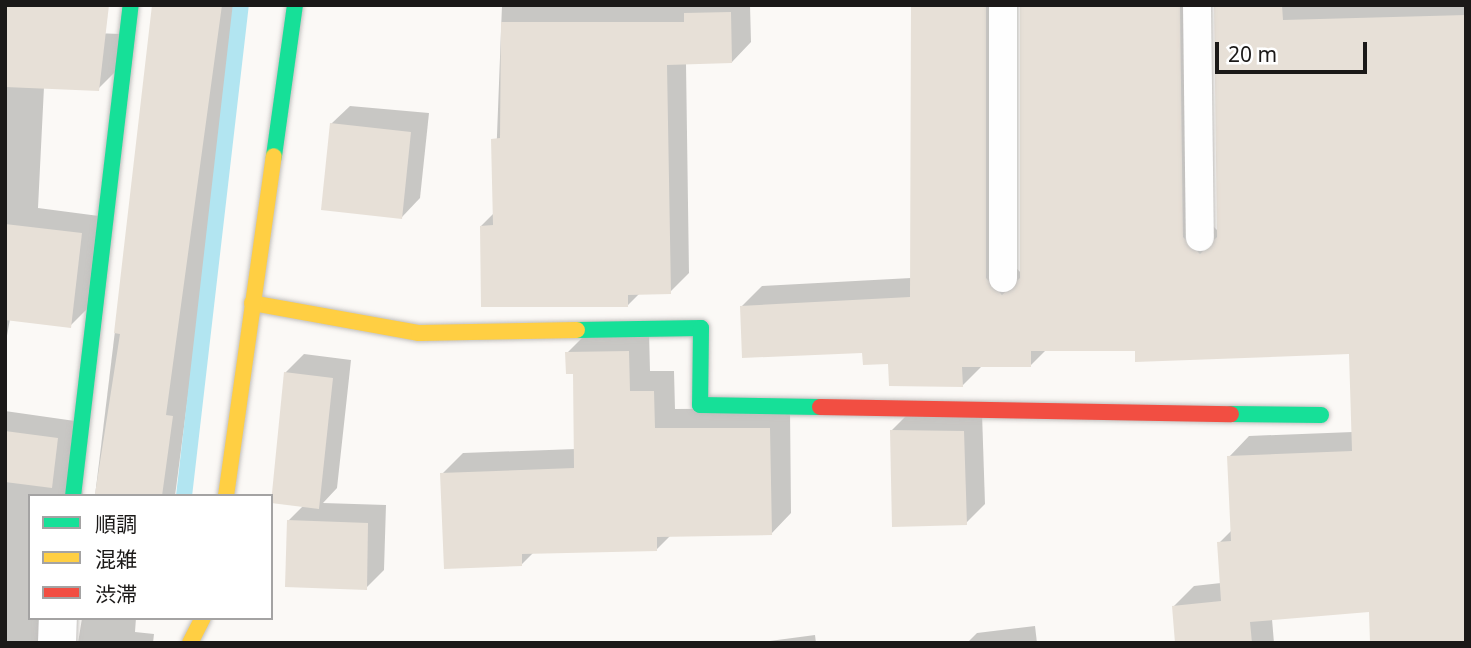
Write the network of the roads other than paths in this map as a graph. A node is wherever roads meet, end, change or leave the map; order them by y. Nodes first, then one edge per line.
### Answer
1 (131, 5) edge
2 (295, 5) edge
3 (1003, 5) edge
4 (1197, 5) edge
5 (1200, 237) dead end
6 (1003, 278) dead end
7 (252, 303) junction
8 (1321, 415) dead end
9 (73, 494) edge
10 (226, 494) edge
11 (58, 620) edge
12 (202, 620) edge
13 (57, 643) edge
14 (190, 643) edge

1 - 9 street
2 - 7 street
3 - 6 lane
4 - 5 lane
7 - 8 street
7 - 10 street
11 - 13 street
12 - 14 street

